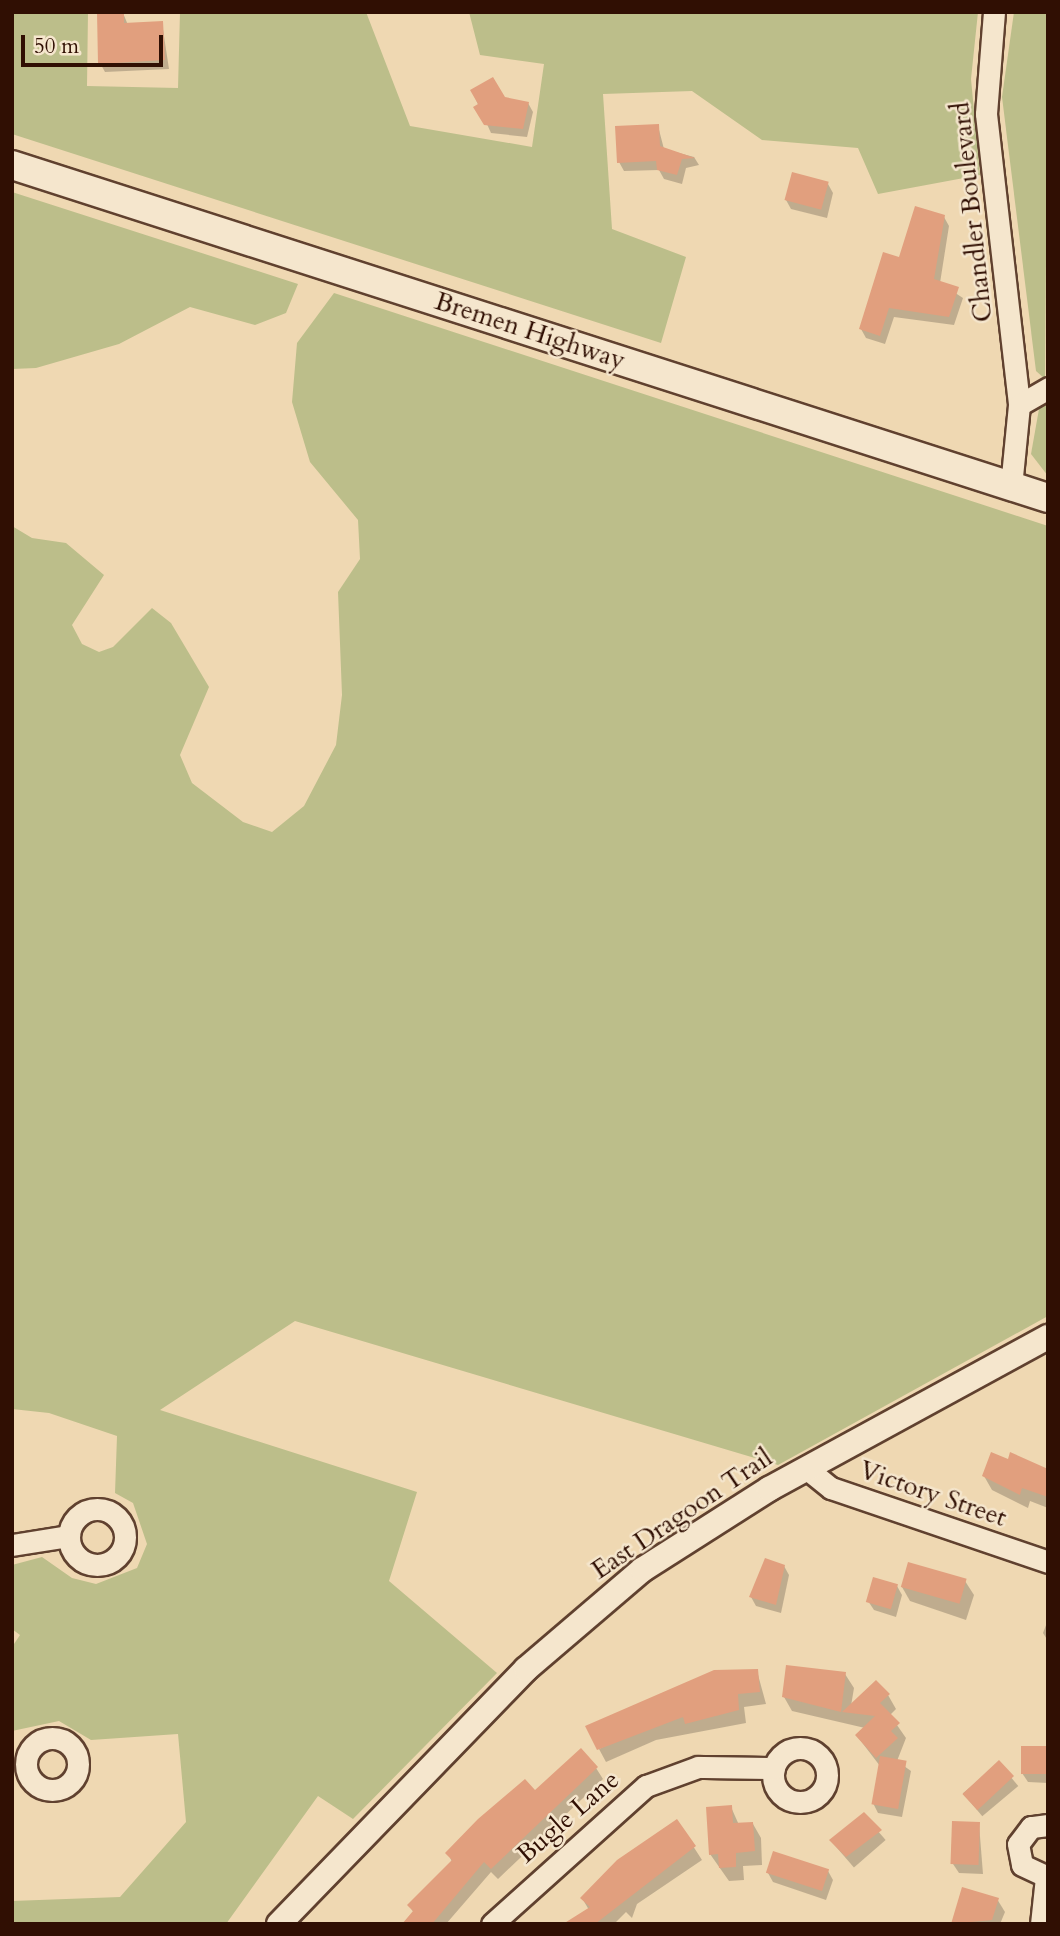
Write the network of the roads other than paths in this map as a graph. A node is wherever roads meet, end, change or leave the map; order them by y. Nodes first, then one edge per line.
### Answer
1 (993, 12) edge
2 (12, 165) edge
3 (1048, 388) edge
4 (1019, 405) junction
5 (1011, 486) junction
6 (1048, 498) edge
7 (1048, 1337) edge
8 (806, 1468) junction
9 (69, 1536) dead end
10 (12, 1545) edge
11 (1048, 1562) edge
12 (774, 1768) dead end
13 (1048, 1825) edge
14 (1047, 1877) edge
15 (279, 1924) edge
16 (492, 1924) edge
17 (1041, 1924) edge

1 - 4 street, Chandler Boulevard
2 - 5 main road, Bremen Highway
3 - 4 street
4 - 5 street, Chandler Boulevard
5 - 6 main road, Bremen Highway
7 - 8 street, East Dragoon Trail
8 - 11 street, Victory Street
8 - 15 street, East Dragoon Trail
9 - 10 street
12 - 16 street, Bugle Lane
13 - 14 street
14 - 17 street

